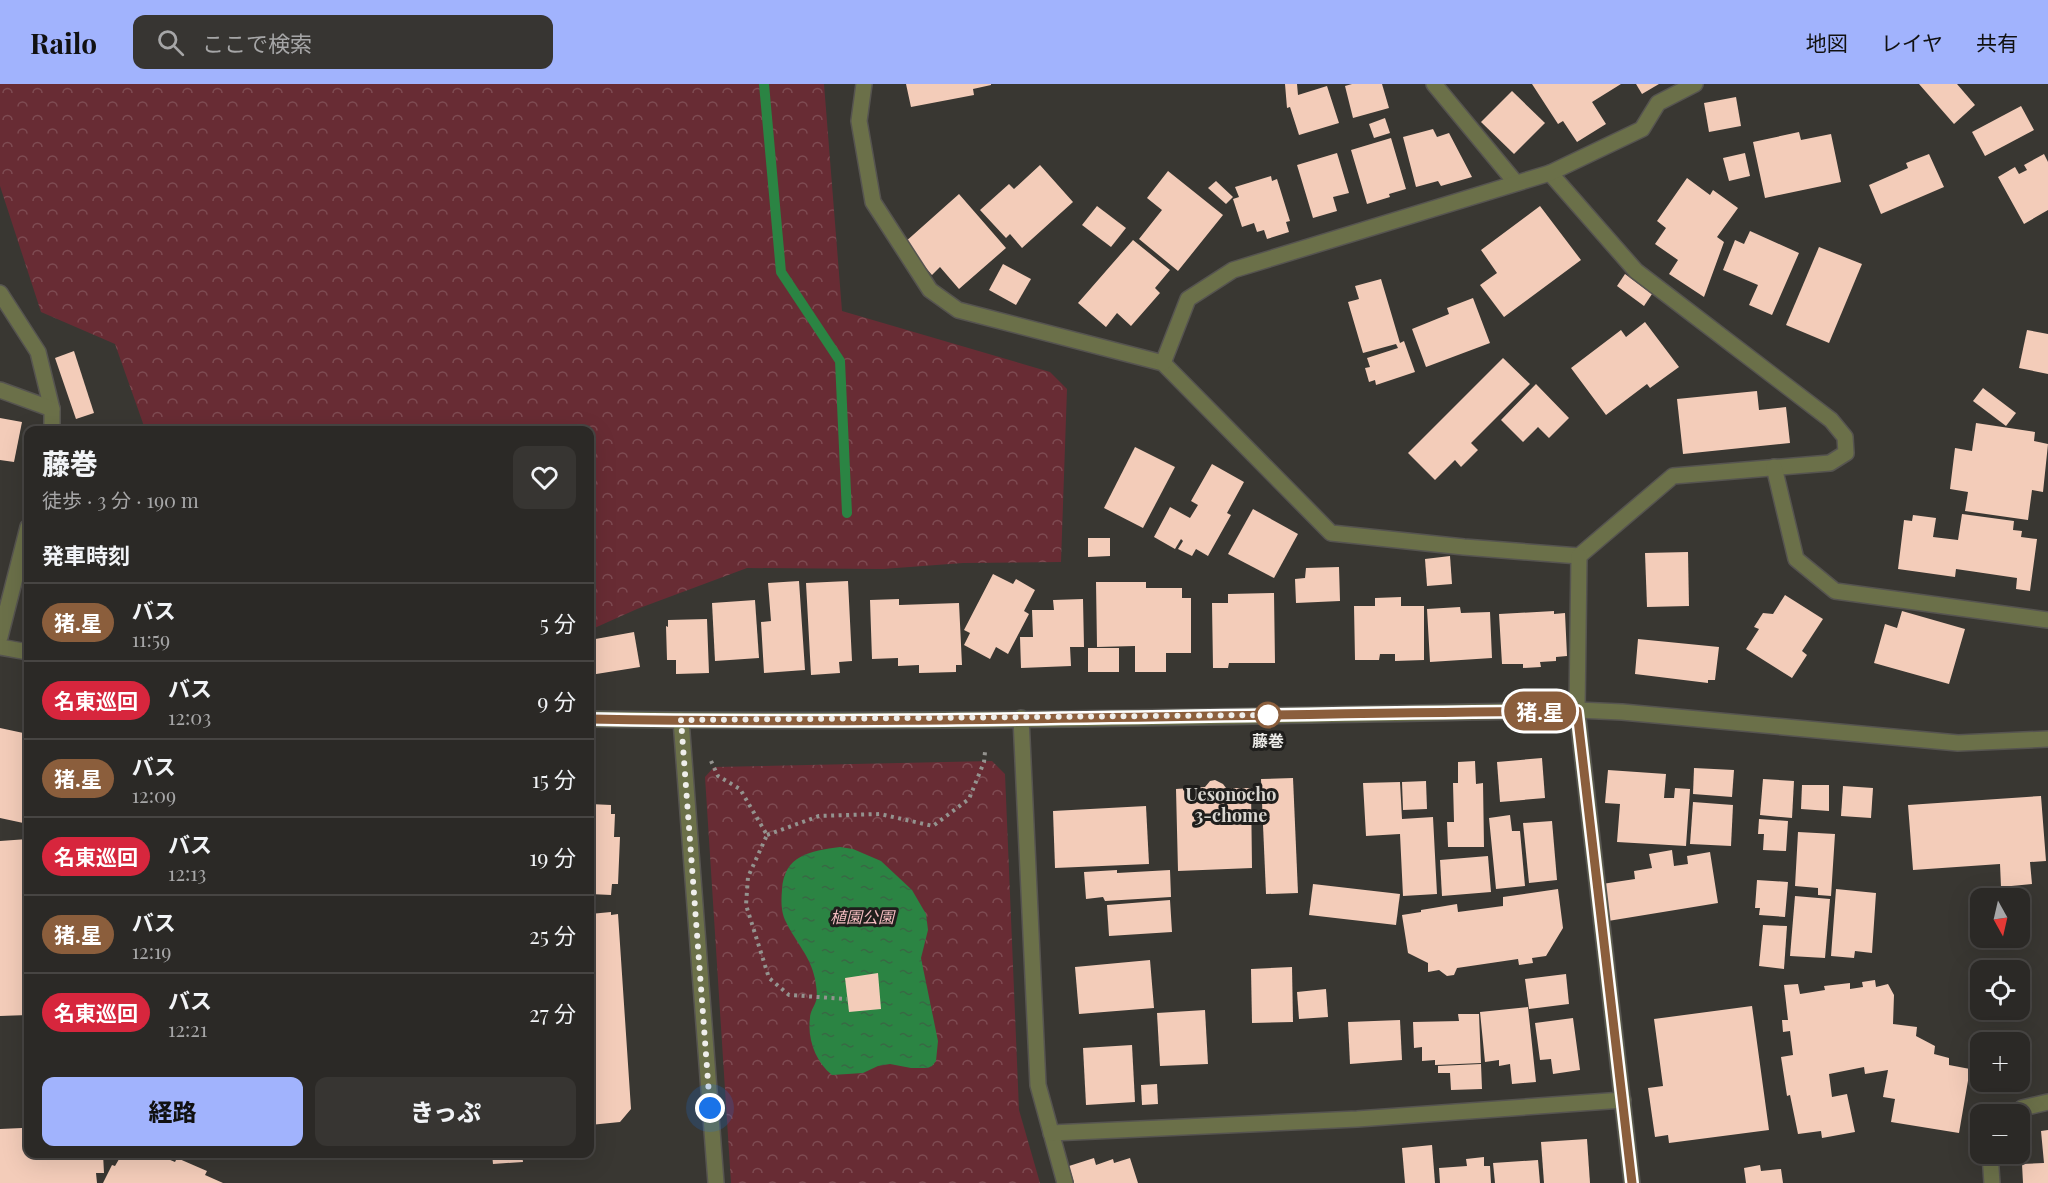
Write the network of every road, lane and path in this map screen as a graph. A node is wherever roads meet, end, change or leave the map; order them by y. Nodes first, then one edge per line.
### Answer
1 (864, 84) edge
2 (1434, 84) edge
3 (1695, 84) edge
4 (1550, 172) junction
5 (1516, 183) junction
6 (0, 293) edge
7 (1162, 363) junction
8 (0, 390) edge
9 (52, 409) junction
10 (52, 426) edge
11 (1774, 466) junction
12 (24, 543) edge
13 (1579, 556) junction
14 (2048, 620) edge
15 (0, 637) edge
16 (0, 647) edge
17 (24, 651) edge
18 (1577, 711) junction
19 (594, 718) edge
20 (1021, 718) junction
21 (681, 720) junction
22 (2048, 739) edge
23 (985, 752) dead end
24 (711, 761) dead end
25 (767, 835) junction
26 (847, 999) dead end
27 (1623, 1100) junction
28 (2048, 1102) edge
29 (2030, 1106) edge
30 (1051, 1133) junction
31 (1991, 1164) edge
32 (716, 1183) edge
33 (1065, 1183) edge
34 (1632, 1183) edge
35 (1992, 1183) edge

1 - 7 street
2 - 5 street
3 - 4 street
4 - 5 street
4 - 11 street
5 - 7 street
6 - 9 street
7 - 13 street
8 - 9 street
9 - 10 street
11 - 13 street
11 - 14 street
12 - 15 street
13 - 18 street
16 - 17 street
18 - 20 street
18 - 22 street
18 - 27 street
19 - 21 street
20 - 21 street
20 - 30 street
21 - 32 street
23 - 25 path
24 - 25 path
25 - 26 path
27 - 30 street
27 - 34 street
28 - 29 street
30 - 33 street
31 - 35 street

